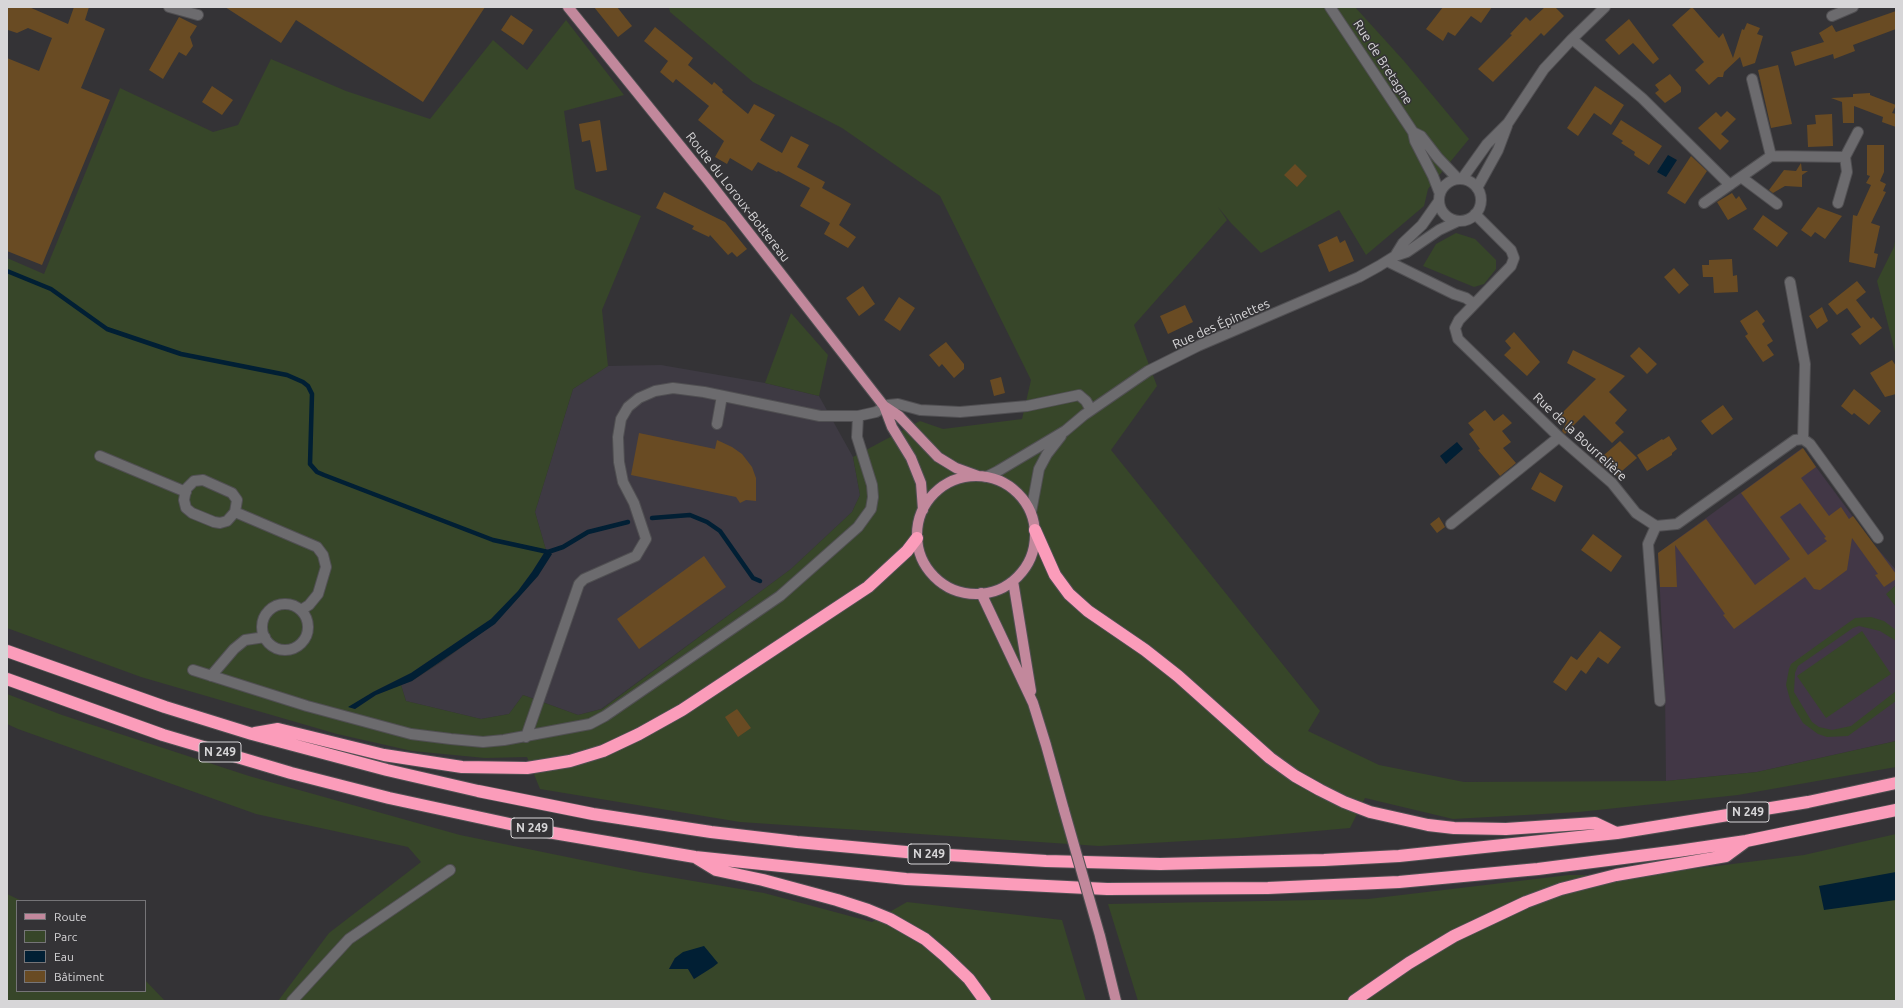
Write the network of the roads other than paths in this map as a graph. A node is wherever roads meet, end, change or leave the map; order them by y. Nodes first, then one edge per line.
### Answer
1 (169, 7) edge
2 (568, 7) edge
3 (1330, 7) edge
4 (1605, 7) edge
5 (1853, 7) edge
6 (198, 15) dead end
7 (1832, 16) dead end
8 (1572, 39) junction
9 (1752, 79) dead end
10 (1508, 123) junction
11 (1413, 132) junction
12 (1858, 132) dead end
13 (1771, 156) junction
14 (1845, 157) junction
15 (1741, 177) junction
16 (1460, 179) junction
17 (1730, 185) junction
18 (1477, 188) junction
19 (1440, 197) junction
20 (1704, 203) dead end
21 (1838, 203) dead end
22 (1777, 204) dead end
23 (1475, 214) junction
24 (1458, 221) junction
25 (1391, 258) junction
26 (1790, 282) dead end
27 (1474, 304) junction
28 (722, 396) junction
29 (884, 406) junction
30 (1091, 410) junction
31 (858, 416) junction
32 (717, 424) dead end
33 (1065, 430) junction
34 (1559, 436) junction
35 (1803, 439) junction
36 (100, 456) dead end
37 (982, 476) junction
38 (186, 492) junction
39 (923, 510) junction
40 (235, 512) junction
41 (1031, 512) junction
42 (1451, 524) dead end
43 (1656, 526) junction
44 (1035, 530) junction
45 (917, 538) junction
46 (1878, 538) dead end
47 (1013, 581) junction
48 (982, 594) junction
49 (301, 610) junction
50 (264, 637) junction
51 (7, 651) edge
52 (193, 670) dead end
53 (210, 676) junction
54 (7, 680) edge
55 (1660, 701) dead end
56 (1032, 703) junction
57 (252, 734) junction
58 (526, 737) junction
59 (1896, 783) edge
60 (1896, 810) edge
61 (1617, 833) junction
62 (1746, 841) junction
63 (695, 857) junction
64 (450, 870) dead end
65 (1109, 968) junction
66 (292, 1001) edge
67 (985, 1001) edge
68 (1116, 1001) edge
69 (1123, 1001) edge
70 (1354, 1001) edge

1 - 6 street
2 - 29 main road, Route du Loroux-Bottereau
3 - 11 street, Rue de Bretagne
4 - 8 street
5 - 7 street
8 - 10 street
8 - 17 street
9 - 13 street
10 - 16 street
10 - 18 street
11 - 16 street, Rue de Bretagne
11 - 19 street, Rue de Bretagne
12 - 14 street
13 - 14 street
13 - 15 street
14 - 21 street
15 - 17 street
15 - 22 street
16 - 18 street
16 - 19 street
17 - 20 street
18 - 23 street
19 - 24 street
19 - 25 street, Rue des Épinettes
23 - 24 street
23 - 27 street, Rue de la Bourrelière
24 - 25 street, Rue des Épinettes
25 - 27 street
25 - 30 street, Rue des Épinettes
26 - 35 street
27 - 34 street, Rue de la Bourrelière
28 - 31 street
28 - 32 street
28 - 58 street
29 - 30 street
29 - 31 street
29 - 37 main road, Route du Loroux-Bottereau
29 - 39 main road, Route du Loroux-Bottereau
30 - 33 street, Rue des Épinettes
31 - 58 street
33 - 37 street, Rue des Épinettes
33 - 41 street, Rue des Épinettes
34 - 42 street
34 - 43 street, Rue de la Bourrelière
35 - 43 street
35 - 46 street
36 - 38 street
37 - 39 main road
37 - 41 main road
38 - 40 street
38 - 40 street
39 - 45 main road
40 - 49 street
41 - 44 main road
43 - 55 street
44 - 47 main road
44 - 61 highway
45 - 48 main road
45 - 57 highway
47 - 48 main road
47 - 56 main road
48 - 56 main road
49 - 50 street
49 - 50 street
50 - 53 street
51 - 57 highway, N 249
52 - 53 street
53 - 58 street
54 - 63 highway, N 249
56 - 65 main road, bridge
57 - 61 highway, N 249
59 - 61 highway, N 249
60 - 62 highway, N 249
62 - 63 highway, N 249
62 - 70 highway
63 - 67 highway
64 - 66 street
65 - 68 main road
65 - 69 main road

